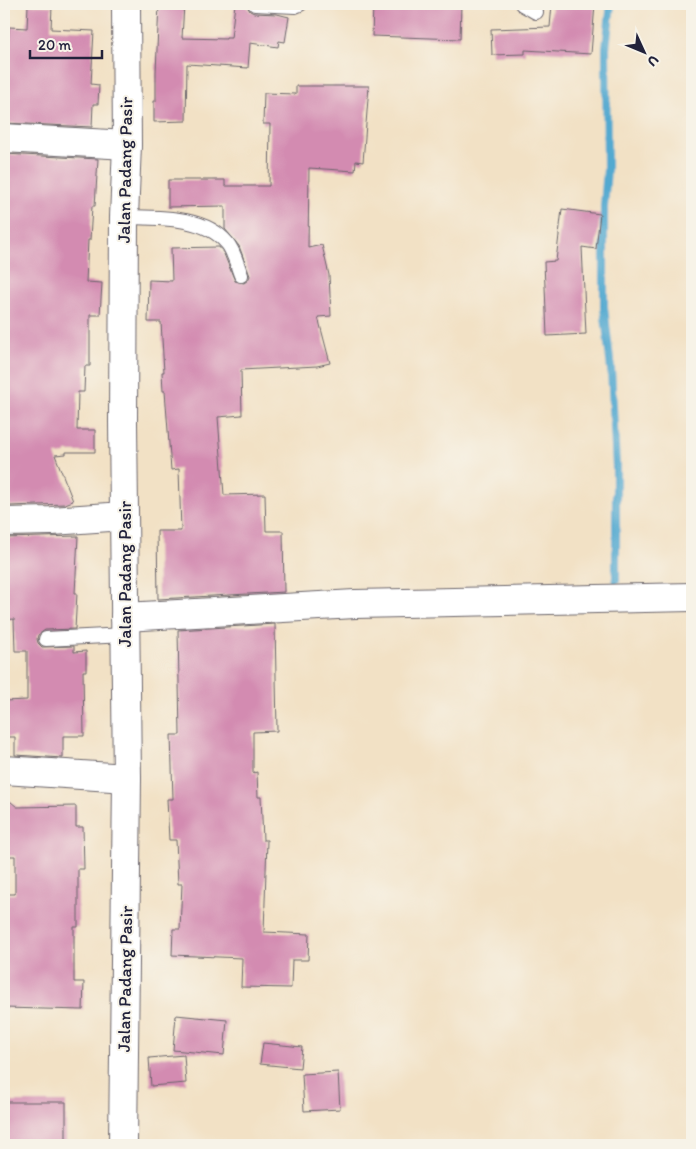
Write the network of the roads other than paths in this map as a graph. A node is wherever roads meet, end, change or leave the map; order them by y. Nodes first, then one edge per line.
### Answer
1 (126, 4) edge
2 (255, 4) edge
3 (300, 4) edge
4 (522, 4) edge
5 (536, 12) dead end
6 (4, 138) edge
7 (127, 145) junction
8 (124, 217) junction
9 (242, 274) dead end
10 (124, 516) junction
11 (4, 522) edge
12 (692, 598) edge
13 (125, 626) junction
14 (46, 639) dead end
15 (4, 770) edge
16 (127, 778) junction
17 (123, 1145) edge

1 - 7 main road, Jalan Padang Pasir
2 - 3 lane
4 - 5 lane
6 - 7 main road
7 - 8 main road, Jalan Padang Pasir
8 - 9 lane
8 - 10 main road, Jalan Padang Pasir
10 - 11 main road
10 - 13 main road, Jalan Padang Pasir
12 - 13 main road
13 - 14 lane
13 - 16 main road, Jalan Padang Pasir
15 - 16 main road
16 - 17 main road, Jalan Padang Pasir

